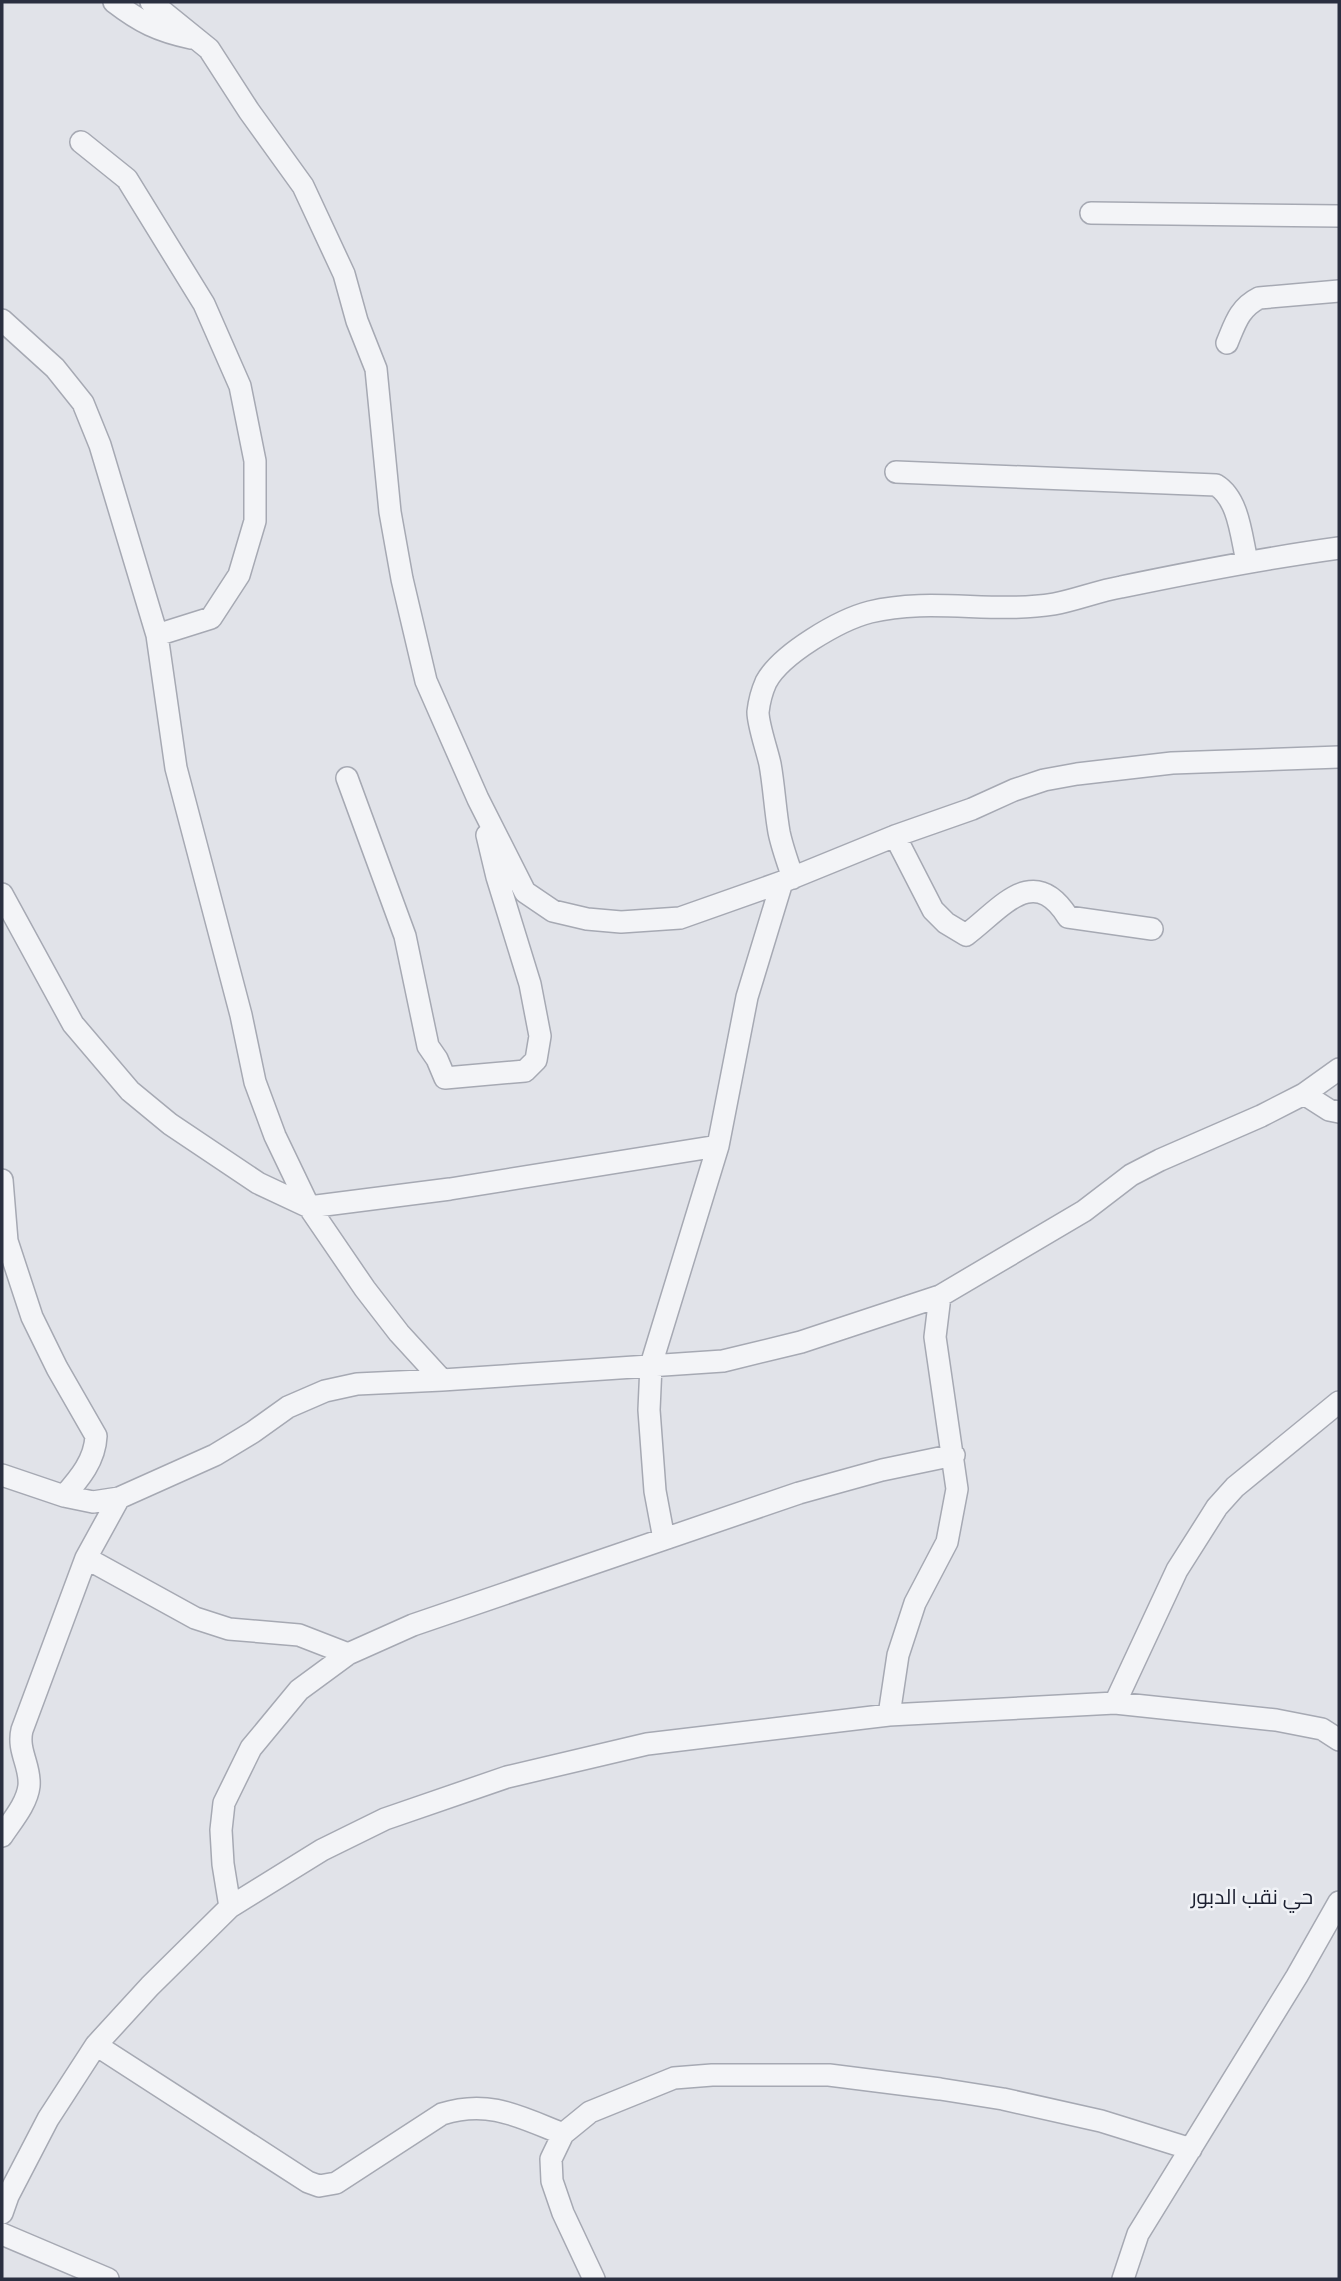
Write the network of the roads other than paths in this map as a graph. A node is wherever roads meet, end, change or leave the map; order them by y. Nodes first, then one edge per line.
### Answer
1 (114, 2) edge
2 (151, 2) edge
3 (196, 40) junction
4 (80, 142) dead end
5 (1091, 213) dead end
6 (1339, 216) edge
7 (1339, 291) edge
8 (2, 320) edge
9 (1227, 343) dead end
10 (896, 472) dead end
11 (1339, 548) edge
12 (1247, 561) junction
13 (157, 635) junction
14 (1339, 757) edge
15 (347, 778) dead end
16 (478, 799) junction
17 (895, 836) junction
18 (787, 880) junction
19 (2, 894) edge
20 (1152, 929) dead end
21 (1339, 1069) edge
22 (1304, 1094) junction
23 (1339, 1112) edge
24 (718, 1146) junction
25 (2, 1180) edge
26 (309, 1207) junction
27 (940, 1296) junction
28 (651, 1364) junction
29 (442, 1380) junction
30 (1339, 1402) edge
31 (954, 1455) junction
32 (2, 1475) edge
33 (64, 1496) junction
34 (119, 1498) junction
35 (664, 1539) junction
36 (86, 1558) junction
37 (348, 1654) junction
38 (1115, 1703) junction
39 (888, 1715) junction
40 (1339, 1740) edge
41 (2, 1836) edge
42 (1339, 1902) edge
43 (230, 1907) junction
44 (96, 2045) junction
45 (563, 2134) junction
46 (1191, 2149) junction
47 (2, 2213) edge
48 (2, 2234) edge
49 (108, 2279) edge
50 (594, 2279) edge
51 (1123, 2279) edge

1 - 3 street
2 - 3 street
3 - 16 street
4 - 13 street
5 - 6 street
7 - 9 street
8 - 13 street
10 - 12 street
11 - 12 street
12 - 18 street
13 - 26 street
14 - 17 street
15 - 16 street
16 - 18 street
17 - 18 street
17 - 20 street
18 - 24 street
19 - 26 street
21 - 22 street
22 - 23 street
22 - 27 street
24 - 26 street
24 - 28 street
25 - 33 street
26 - 29 street
27 - 28 street
27 - 31 street
28 - 29 street
28 - 35 street
29 - 34 street
30 - 38 street
31 - 35 street
31 - 39 street
32 - 33 street
33 - 34 street
34 - 36 street
35 - 37 street
36 - 37 street
36 - 41 street
37 - 43 street
38 - 39 street
38 - 40 street
39 - 43 street
42 - 46 street
43 - 44 street
44 - 45 street
44 - 47 street
45 - 46 street
45 - 50 street
46 - 51 street
48 - 49 street

